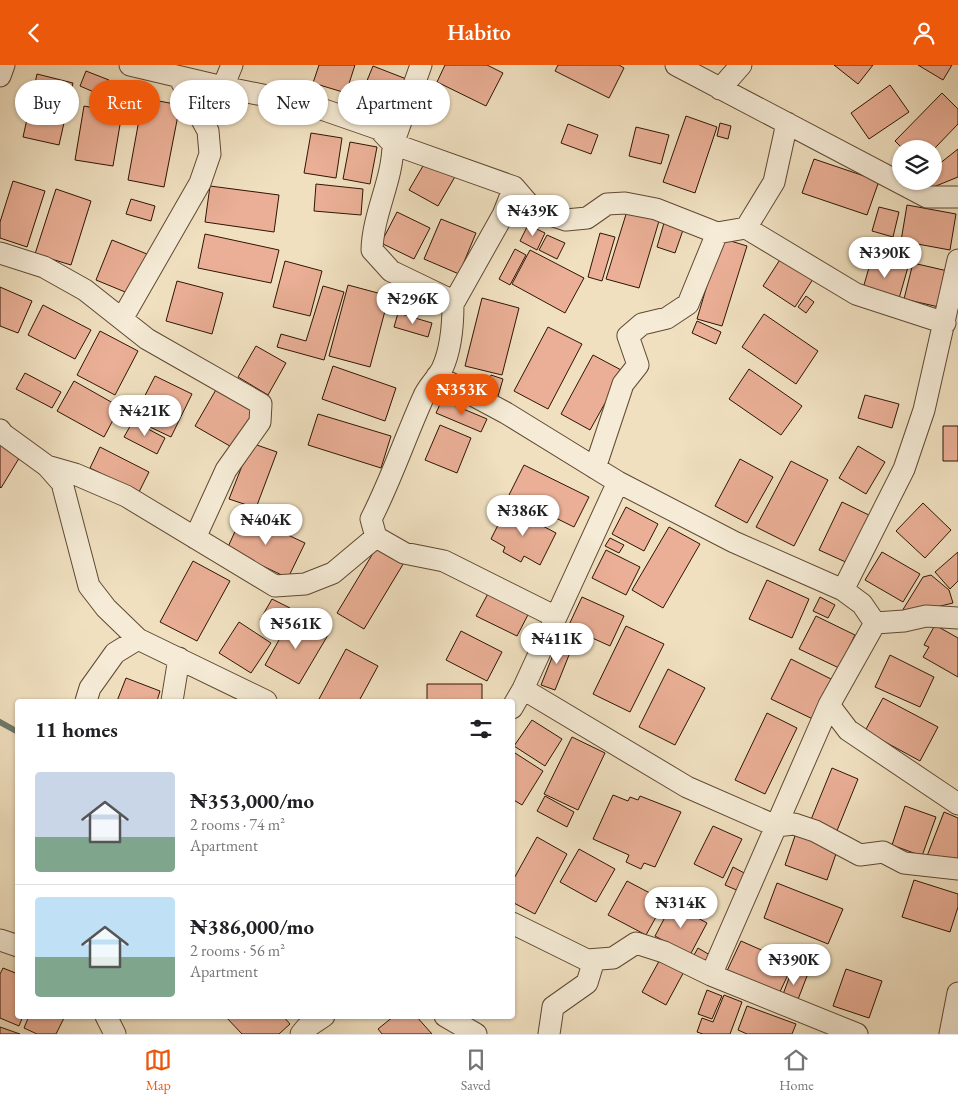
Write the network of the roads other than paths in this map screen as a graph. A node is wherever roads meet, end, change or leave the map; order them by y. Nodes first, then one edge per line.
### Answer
1 (4, 65) edge
2 (130, 65) edge
3 (232, 65) edge
4 (421, 65) edge
5 (676, 65) edge
6 (741, 65) edge
7 (0, 76) edge
8 (179, 77) junction
9 (192, 80) edge
10 (226, 80) edge
11 (720, 89) junction
12 (248, 92) edge
13 (787, 123) junction
14 (393, 144) junction
15 (514, 187) junction
16 (958, 197) edge
17 (746, 228) junction
18 (717, 233) junction
19 (0, 253) edge
20 (958, 260) edge
21 (453, 304) junction
22 (122, 319) junction
23 (948, 339) edge
24 (437, 376) junction
25 (0, 429) edge
26 (47, 466) junction
27 (595, 468) junction
28 (618, 482) junction
29 (376, 537) junction
30 (195, 538) junction
31 (843, 590) junction
32 (556, 617) junction
33 (958, 619) edge
34 (874, 623) junction
35 (138, 639) junction
36 (179, 659) junction
37 (524, 689) junction
38 (87, 699) edge
39 (172, 699) edge
40 (262, 699) edge
41 (515, 703) edge
42 (829, 705) junction
43 (958, 804) edge
44 (776, 826) junction
45 (958, 869) edge
46 (515, 925) edge
47 (0, 939) edge
48 (15, 945) edge
49 (594, 960) junction
50 (711, 975) junction
51 (958, 993) edge
52 (320, 1019) edge
53 (450, 1019) edge
54 (301, 1034) edge
55 (476, 1034) edge
56 (549, 1034) edge
57 (857, 1034) edge
58 (950, 1034) edge

1 - 7 street
2 - 8 street
3 - 10 street
4 - 14 street
5 - 11 street
6 - 11 street
8 - 9 street
8 - 22 street
11 - 13 street
12 - 14 street
13 - 16 street
13 - 17 street
14 - 15 street
14 - 21 street
15 - 18 street
15 - 21 street
17 - 18 street
17 - 23 street
18 - 27 street
19 - 22 street
20 - 23 street
21 - 24 street
22 - 30 street
23 - 31 street
24 - 27 street
24 - 29 street
25 - 26 street
26 - 30 street
26 - 35 street
27 - 28 street
28 - 31 street
28 - 32 street
29 - 30 street
29 - 32 street
31 - 34 street
32 - 37 street
33 - 34 street
34 - 42 street
35 - 36 street
35 - 38 street
36 - 39 street
36 - 40 street
37 - 41 street
37 - 44 street
42 - 43 street
42 - 44 street
44 - 45 street
44 - 50 street
46 - 49 street
47 - 48 street
49 - 50 street
49 - 56 street
50 - 57 street
51 - 58 street
52 - 54 street
53 - 55 street

